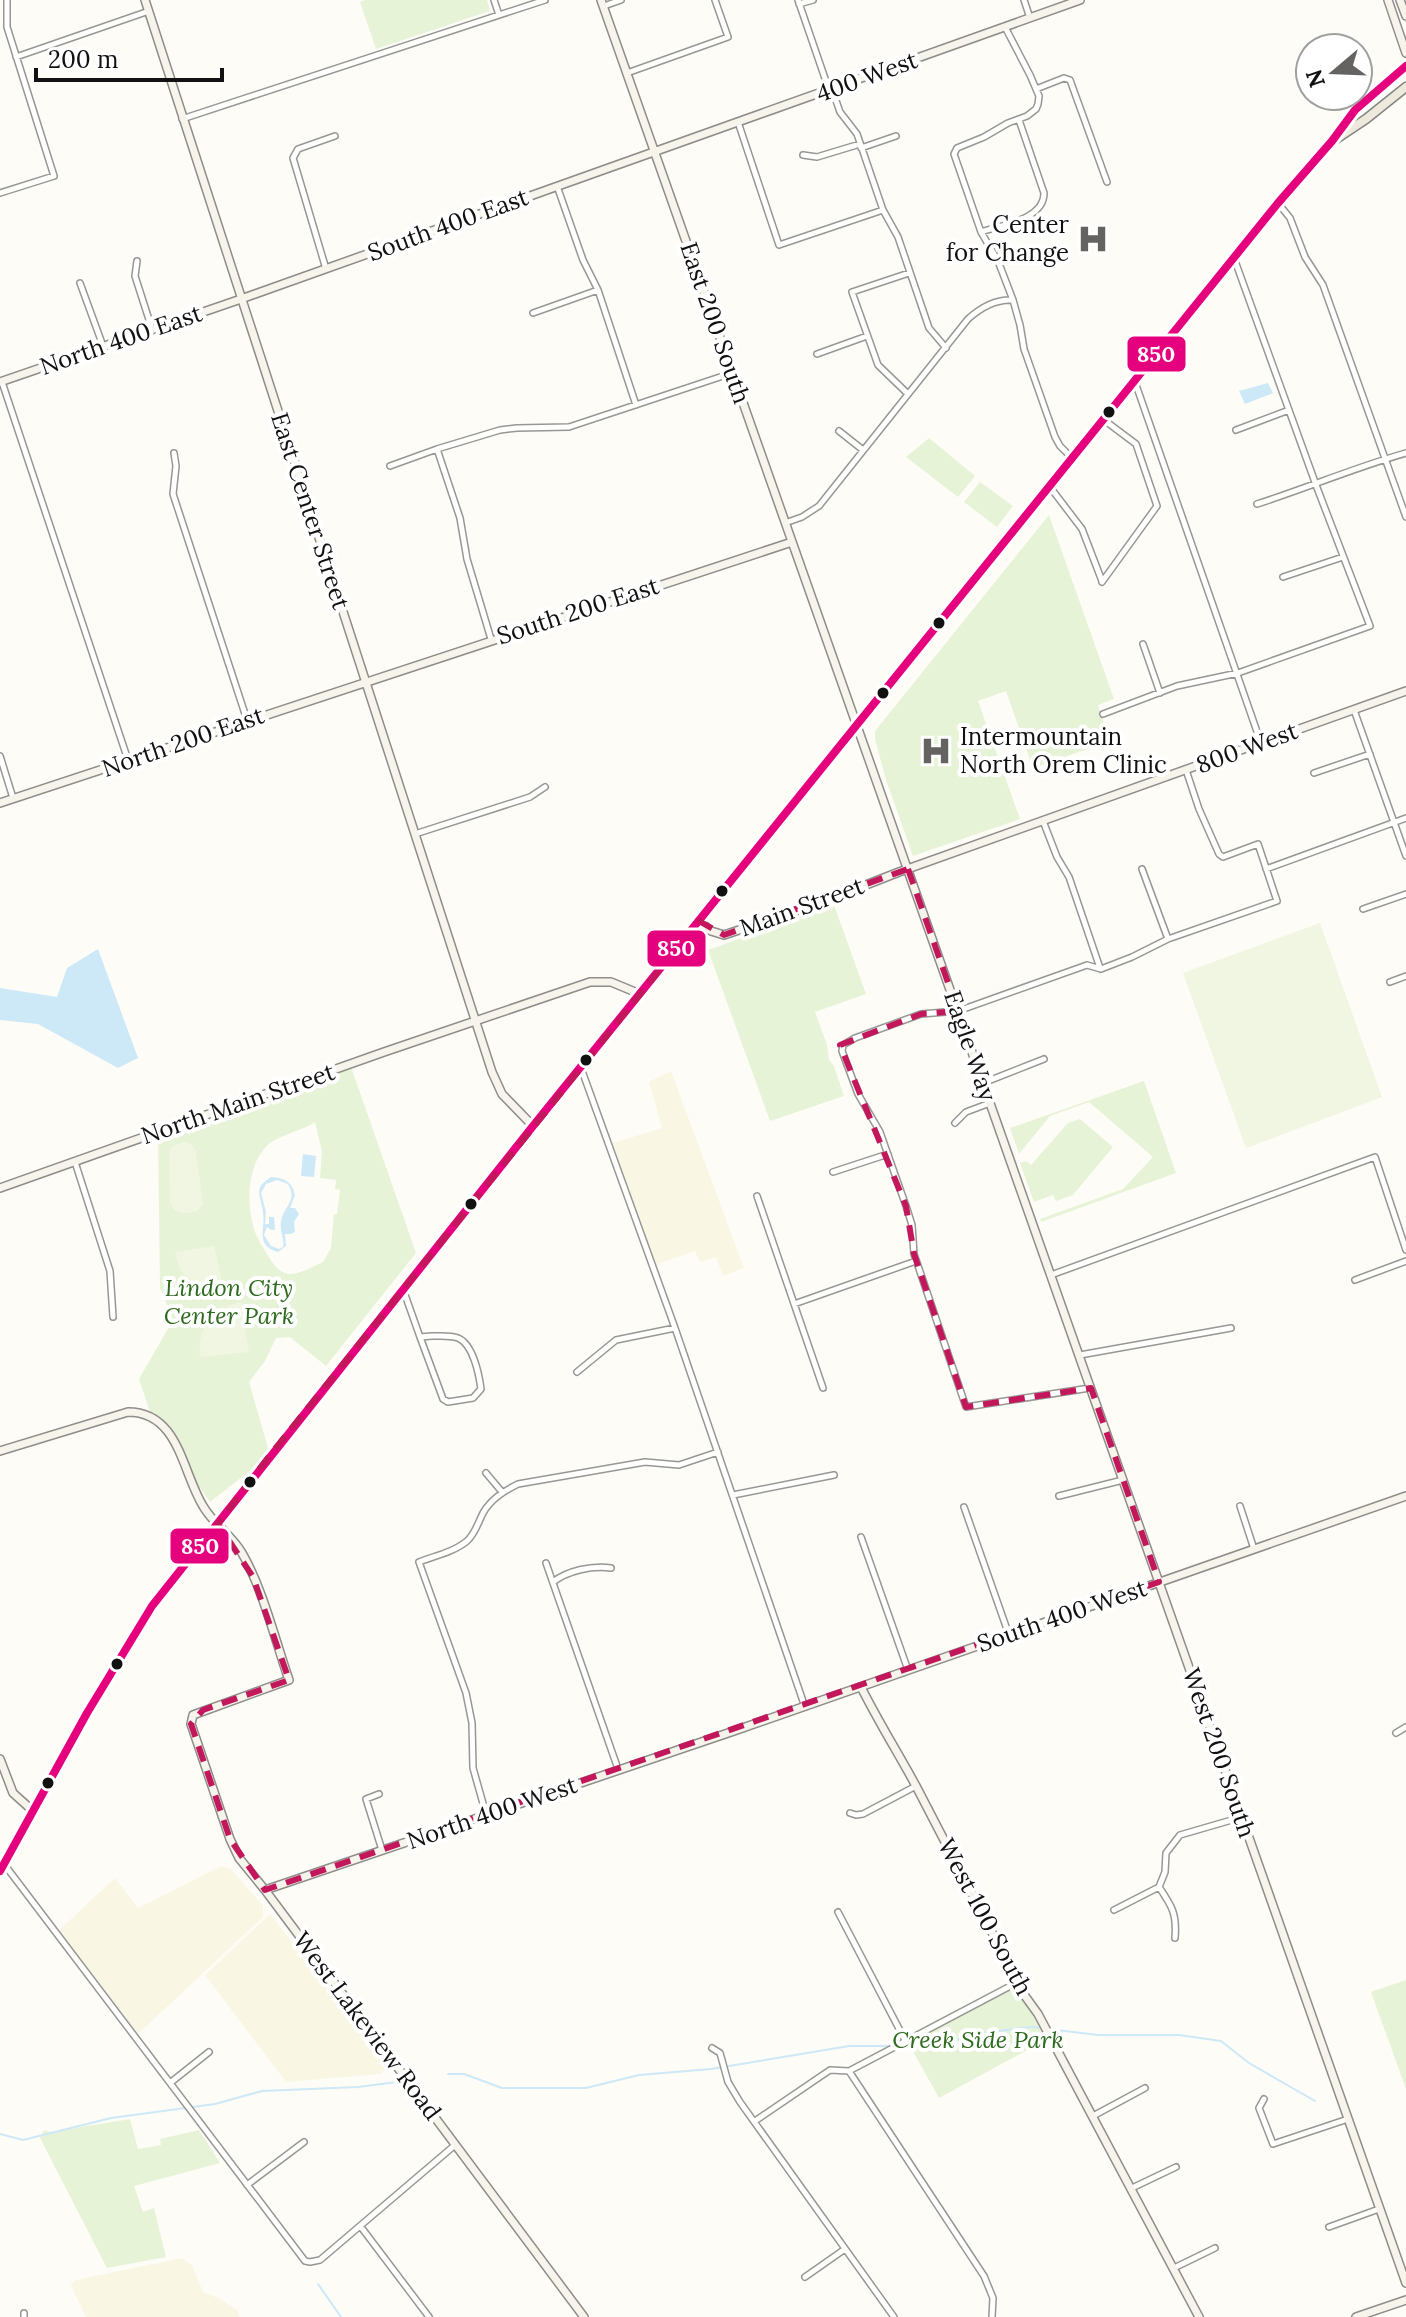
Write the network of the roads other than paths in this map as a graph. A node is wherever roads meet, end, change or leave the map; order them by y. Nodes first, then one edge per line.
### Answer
1 (7, 0) edge
2 (145, 0) edge
3 (494, 0) edge
4 (545, 0) edge
5 (621, 0) edge
6 (715, 0) edge
7 (813, 0) edge
8 (1024, 0) edge
9 (1080, 0) edge
10 (1388, 0) edge
11 (1400, 0) edge
12 (799, 2) edge
13 (602, 3) edge
14 (149, 11) junction
15 (499, 15) junction
16 (1406, 16) edge
17 (1030, 18) junction
18 (1005, 27) junction
19 (1406, 53) edge
20 (16, 57) junction
21 (1406, 66) edge
22 (627, 73) junction
23 (1406, 87) edge
24 (1036, 89) junction
25 (831, 90) junction
26 (182, 119) junction
27 (1019, 120) junction
28 (737, 121) junction
29 (335, 136) dead end
30 (896, 136) dead end
31 (1332, 141) junction
32 (861, 146) junction
33 (654, 151) junction
34 (803, 155) dead end
35 (1107, 182) dead end
36 (557, 186) junction
37 (0, 193) edge
38 (1278, 203) junction
39 (883, 210) junction
40 (981, 232) junction
41 (1234, 258) junction
42 (137, 261) dead end
43 (326, 269) junction
44 (909, 273) junction
45 (80, 283) dead end
46 (598, 290) junction
47 (241, 299) junction
48 (1013, 300) junction
49 (533, 313) dead end
50 (152, 329) junction
51 (867, 336) junction
52 (103, 346) junction
53 (946, 348) junction
54 (817, 354) dead end
55 (732, 373) junction
56 (1135, 381) junction
57 (1, 382) edge
58 (908, 394) junction
59 (636, 405) junction
60 (1289, 410) junction
61 (1104, 420) junction
62 (1236, 430) dead end
63 (839, 431) dead end
64 (437, 449) junction
65 (863, 450) junction
66 (174, 453) dead end
67 (1406, 453) edge
68 (1386, 458) junction
69 (1073, 459) junction
70 (390, 466) dead end
71 (1316, 485) junction
72 (1050, 487) junction
73 (1257, 504) dead end
74 (1406, 517) edge
75 (785, 524) junction
76 (792, 542) junction
77 (1343, 557) junction
78 (1283, 577) dead end
79 (491, 639) junction
80 (1143, 644) dead end
81 (1238, 673) junction
82 (366, 682) junction
83 (1406, 691) edge
84 (1160, 693) junction
85 (1354, 710) junction
86 (1103, 714) dead end
87 (247, 720) junction
88 (857, 726) junction
89 (1261, 743) junction
90 (1370, 754) junction
91 (0, 756) edge
92 (128, 760) junction
93 (1186, 770) junction
94 (1314, 773) dead end
95 (545, 787) dead end
96 (13, 798) junction
97 (0, 803) edge
98 (1406, 818) edge
99 (1043, 821) junction
100 (1395, 823) junction
101 (415, 834) junction
102 (1406, 856) edge
103 (908, 869) junction
104 (1142, 869) dead end
105 (1266, 869) junction
106 (1406, 894) edge
107 (1363, 909) dead end
108 (699, 921) junction
109 (1168, 939) junction
110 (1101, 969) junction
111 (1406, 976) edge
112 (1390, 982) dead end
113 (640, 994) junction
114 (958, 1011) junction
115 (476, 1021) junction
116 (1044, 1059) dead end
117 (581, 1068) junction
118 (983, 1083) junction
119 (990, 1103) junction
120 (955, 1123) dead end
121 (533, 1126) junction
122 (888, 1154) junction
123 (75, 1162) junction
124 (833, 1172) dead end
125 (0, 1188) edge
126 (757, 1196) dead end
127 (1033, 1223) joint
128 (1406, 1250) edge
129 (916, 1261) junction
130 (1406, 1261) edge
131 (1051, 1275) junction
132 (1355, 1280) dead end
133 (403, 1289) junction
134 (794, 1304) junction
135 (113, 1317) dead end
136 (675, 1328) junction
137 (1231, 1328) dead end
138 (420, 1337) junction
139 (1080, 1355) junction
140 (577, 1372) dead end
141 (823, 1388) dead end
142 (1091, 1388) junction
143 (0, 1451) edge
144 (718, 1452) junction
145 (486, 1473) dead end
146 (834, 1475) dead end
147 (1123, 1480) junction
148 (502, 1492) junction
149 (733, 1495) junction
150 (1059, 1496) dead end
151 (1406, 1496) edge
152 (1240, 1506) dead end
153 (964, 1507) dead end
154 (218, 1524) junction
155 (861, 1537) dead end
156 (1254, 1549) junction
157 (546, 1563) dead end
158 (611, 1568) dead end
159 (553, 1582) junction
160 (1159, 1582) junction
161 (1009, 1635) junction
162 (908, 1670) junction
163 (861, 1687) junction
164 (805, 1707) junction
165 (1406, 1727) edge
166 (1396, 1733) dead end
167 (719, 1736) joint
168 (0, 1759) edge
169 (618, 1769) junction
170 (916, 1786) junction
171 (379, 1794) dead end
172 (33, 1811) junction
173 (850, 1813) dead end
174 (486, 1814) junction
175 (1242, 1817) junction
176 (382, 1850) junction
177 (2, 1868) edge
178 (1159, 1887) junction
179 (265, 1890) junction
180 (1114, 1910) dead end
181 (838, 1912) dead end
182 (1175, 1938) dead end
183 (1019, 1982) junction
184 (906, 2042) junction
185 (712, 2048) dead end
186 (209, 2052) dead end
187 (849, 2071) junction
188 (170, 2083) junction
189 (1145, 2088) dead end
190 (1264, 2099) dead end
191 (1093, 2116) junction
192 (1349, 2118) junction
193 (755, 2121) junction
194 (304, 2142) dead end
195 (456, 2144) junction
196 (1176, 2167) dead end
197 (247, 2185) junction
198 (1132, 2188) junction
199 (1380, 2208) junction
200 (361, 2227) junction
201 (1329, 2227) dead end
202 (1215, 2248) dead end
203 (845, 2249) junction
204 (1174, 2268) junction
205 (805, 2277) dead end
206 (1406, 2283) edge
207 (1406, 2300) edge
208 (429, 2317) edge
209 (584, 2317) edge
210 (894, 2317) edge
211 (992, 2317) edge
212 (1199, 2317) edge
213 (1356, 2317) edge

1 - 20 street
2 - 14 street, East Center Street
3 - 15 street
4 - 15 street
5 - 13 street
6 - 22 street
7 - 12 street
8 - 17 street
9 - 17 street, 400 West
10 - 19 street
11 - 16 street
12 - 25 street
13 - 22 street, East 200 South
14 - 20 street
14 - 26 street, East Center Street
15 - 26 street
17 - 18 street, 400 West
18 - 24 street
18 - 25 street, 400 West
20 - 37 street
21 - 31 main road
22 - 33 street, East 200 South
23 - 31 main road
24 - 27 street
24 - 35 street
25 - 28 street, 400 West
25 - 32 street
26 - 47 street, East Center Street
27 - 40 street
27 - 40 street
28 - 33 street, 400 West
28 - 39 street
29 - 43 street
30 - 32 street
31 - 38 main road
32 - 34 street
32 - 39 street
33 - 36 street, South 400 East
33 - 55 street, East 200 South
36 - 43 street, South 400 East
36 - 46 street
38 - 41 main road
38 - 68 street
39 - 44 street
40 - 48 street
41 - 56 main road
41 - 60 street
42 - 50 street
43 - 47 street, South 400 East
44 - 51 street
44 - 53 street
45 - 52 street
46 - 49 street
46 - 59 street
47 - 50 street, North 400 East
47 - 82 street, East Center Street
48 - 53 street
48 - 69 street
50 - 52 street, North 400 East
51 - 54 street
51 - 58 street
52 - 57 street, North 400 East
53 - 58 street
55 - 59 street
55 - 75 street, East 200 South
56 - 61 main road
56 - 81 street
57 - 92 street
58 - 65 street
59 - 64 street
60 - 62 street
60 - 71 street
61 - 69 main road
61 - 72 street
63 - 65 street
64 - 70 street
64 - 79 street
65 - 75 street
66 - 87 street
67 - 68 street
68 - 71 street
68 - 74 street
69 - 72 main road
71 - 73 street
71 - 77 street
72 - 88 main road
75 - 76 street, East 200 South
76 - 79 street, South 200 East
76 - 88 street, East 200 South
77 - 78 street
77 - 81 street
79 - 82 street, South 200 East
80 - 84 street
81 - 84 street
81 - 89 street
82 - 87 street, North 200 East
82 - 101 street, East Center Street
83 - 85 street, 800 West
84 - 86 street
85 - 89 street, 800 West
85 - 90 street
87 - 92 street, North 200 East
88 - 103 street, East 200 South
88 - 108 main road
89 - 93 street, 800 West
90 - 94 street
90 - 100 street
91 - 96 street
92 - 96 street, North 200 East
93 - 99 street, 800 West
93 - 105 street
95 - 101 street
96 - 97 street, North 200 East
98 - 100 street
99 - 103 street, 800 West
99 - 110 street
100 - 102 street
100 - 105 street
101 - 115 street, East Center Street
103 - 108 street, Main Street
103 - 114 street, Eagle Way
104 - 109 street
105 - 109 street
106 - 107 street
108 - 113 main road
109 - 110 street
110 - 114 street
111 - 112 street
113 - 115 street
113 - 117 main road
114 - 118 street, Eagle Way
114 - 122 street
115 - 121 street, East Center Street
115 - 123 street, North Main Street
116 - 118 street
117 - 121 main road
117 - 136 street
118 - 119 street, Eagle Way
119 - 120 street
119 - 127 street, Eagle Way
121 - 133 main road
122 - 124 street
122 - 129 street
123 - 125 street, North Main Street
123 - 135 street
126 - 134 street
127 - 131 street, West 200 South
128 - 131 street
129 - 134 street
129 - 142 street
130 - 132 street
131 - 139 street, West 200 South
133 - 138 street
133 - 154 main road
134 - 141 street
136 - 140 street
136 - 144 street
137 - 139 street
138 - 138 street
139 - 142 street, West 200 South
142 - 147 street, West 200 South
143 - 154 street
144 - 148 street
144 - 149 street
145 - 148 street
146 - 149 street
147 - 150 street
147 - 160 street, West 200 South
148 - 174 street
149 - 164 street
151 - 156 street, South 400 West
152 - 156 street
153 - 161 street
154 - 172 main road
154 - 179 street, West Lakeview Road
155 - 162 street
156 - 160 street, South 400 West
157 - 159 street
158 - 159 street
159 - 169 street
160 - 161 street, South 400 West
160 - 175 street, West 200 South
161 - 162 street, South 400 West
162 - 163 street, South 400 West
163 - 164 street, South 400 West
163 - 170 street, West 100 South
164 - 167 street, South 400 West
165 - 166 street
167 - 169 street, North 400 West
168 - 172 street
169 - 174 street, North 400 West
170 - 173 street
170 - 183 street, West 100 South
171 - 176 street
172 - 177 main road
174 - 176 street, North 400 West
175 - 178 street
175 - 192 street, West 200 South
176 - 179 street, North 400 West
177 - 188 street
178 - 180 street
178 - 182 street
179 - 195 street, West Lakeview Road
181 - 184 street
183 - 184 street
183 - 191 street, West 100 South
184 - 187 street
185 - 193 street
186 - 188 street
187 - 193 street
187 - 211 street
188 - 197 street
189 - 191 street
190 - 192 street
191 - 198 street, West 100 South
192 - 199 street, West 200 South
193 - 203 street
194 - 197 street
195 - 200 street
195 - 209 street, West Lakeview Road
196 - 198 street
197 - 200 street
198 - 204 street, West 100 South
199 - 201 street
199 - 206 street, West 200 South
200 - 208 street
202 - 204 street
203 - 205 street
203 - 210 street
204 - 212 street, West 100 South
207 - 213 street

